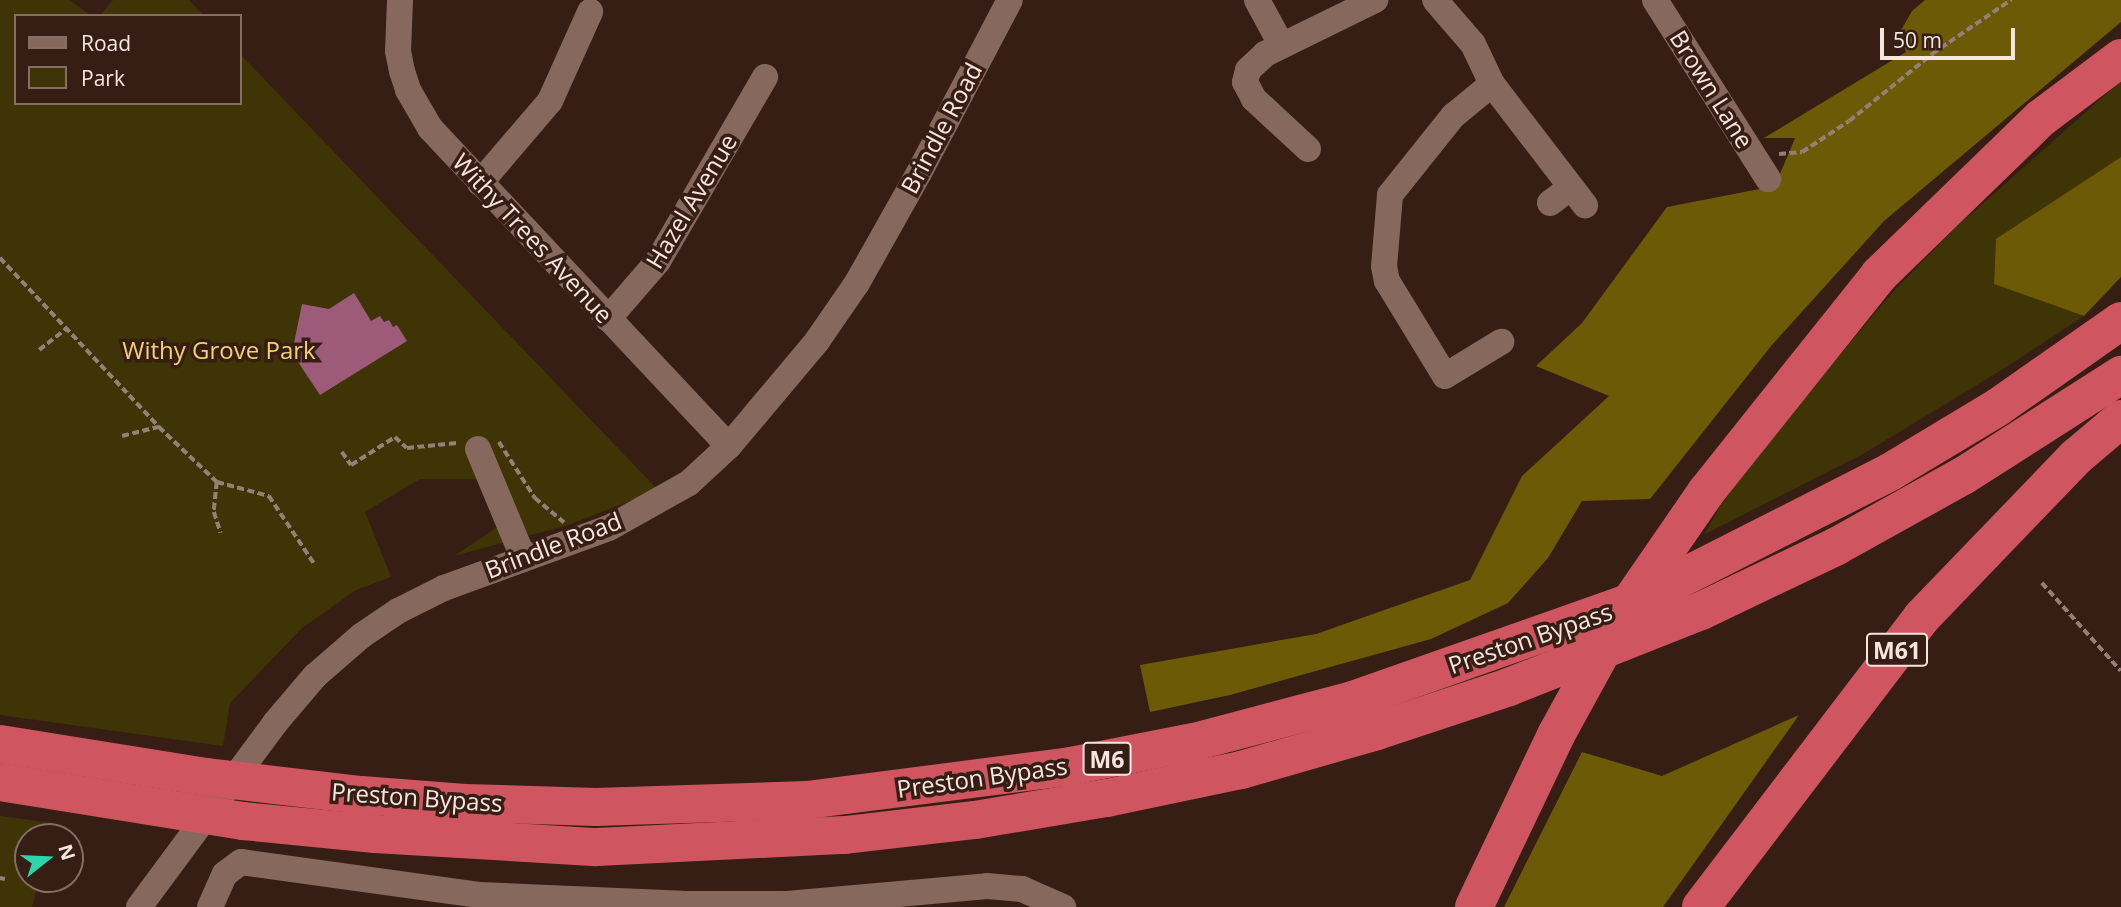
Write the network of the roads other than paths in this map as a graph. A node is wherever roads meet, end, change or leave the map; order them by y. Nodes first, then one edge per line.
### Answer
1 (400, 0) edge
2 (1010, 0) edge
3 (1256, 0) edge
4 (1376, 0) edge
5 (1435, 0) edge
6 (1655, 0) edge
7 (590, 12) dead end
8 (1273, 50) junction
9 (2121, 58) edge
10 (765, 77) dead end
11 (1492, 84) junction
12 (1308, 149) dead end
13 (1762, 168) road end
14 (480, 183) junction
15 (1569, 199) dead end
16 (608, 318) junction
17 (2121, 321) edge
18 (1501, 342) dead end
19 (2121, 375) edge
20 (2121, 419) edge
21 (476, 441) road end
22 (729, 446) junction
23 (523, 557) junction
24 (0, 744) edge
25 (0, 782) edge
26 (143, 902) edge
27 (210, 907) edge
28 (1063, 907) edge
29 (1474, 907) edge
30 (1701, 907) edge

1 - 14 street, Withy Trees Avenue
2 - 22 street, Brindle Road
3 - 8 street
4 - 8 street
5 - 11 street
6 - 13 street, Brown Lane
7 - 14 street
8 - 12 street
9 - 29 highway
10 - 16 street, Hazel Avenue
11 - 15 street
11 - 18 street
14 - 16 street, Withy Trees Avenue
16 - 22 street, Withy Trees Avenue
17 - 24 highway, Preston Bypass / M6
19 - 25 highway, Preston Bypass / M6
20 - 30 highway, M61
21 - 23 street
22 - 23 street, Brindle Road
23 - 26 street, Brindle Road
27 - 28 street

